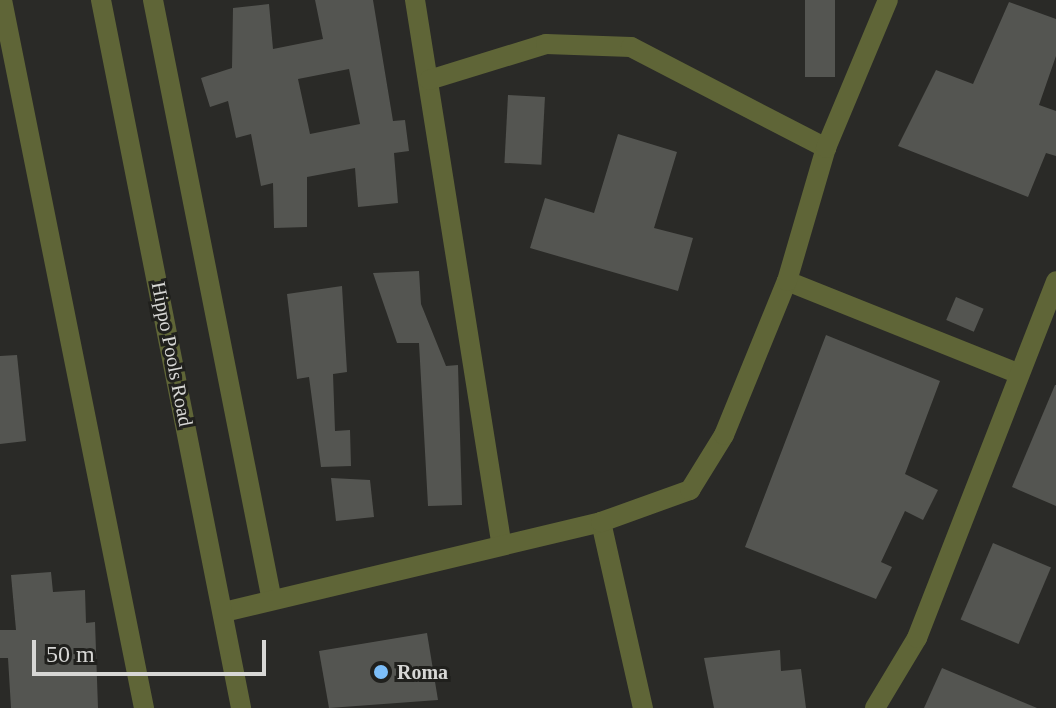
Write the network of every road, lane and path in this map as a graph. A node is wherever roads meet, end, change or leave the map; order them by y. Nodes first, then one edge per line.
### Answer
1 (2, 0) edge
2 (101, 0) edge
3 (153, 0) edge
4 (415, 0) edge
5 (888, 0) edge
6 (429, 80) junction
7 (826, 148) junction
8 (787, 281) junction
9 (1056, 281) edge
10 (1019, 374) junction
11 (601, 522) junction
12 (501, 541) junction
13 (271, 596) junction
14 (224, 612) junction
15 (144, 708) edge
16 (241, 708) edge
17 (643, 708) edge
18 (875, 708) edge

1 - 15 street
2 - 14 street, Hippo Pools Road
3 - 13 street
4 - 6 street
5 - 7 street
6 - 7 street
6 - 12 street
7 - 8 street
8 - 10 street
8 - 11 street
9 - 10 street
10 - 18 street
11 - 12 street
11 - 17 street
12 - 13 street
13 - 14 street
14 - 16 street, Hippo Pools Road

